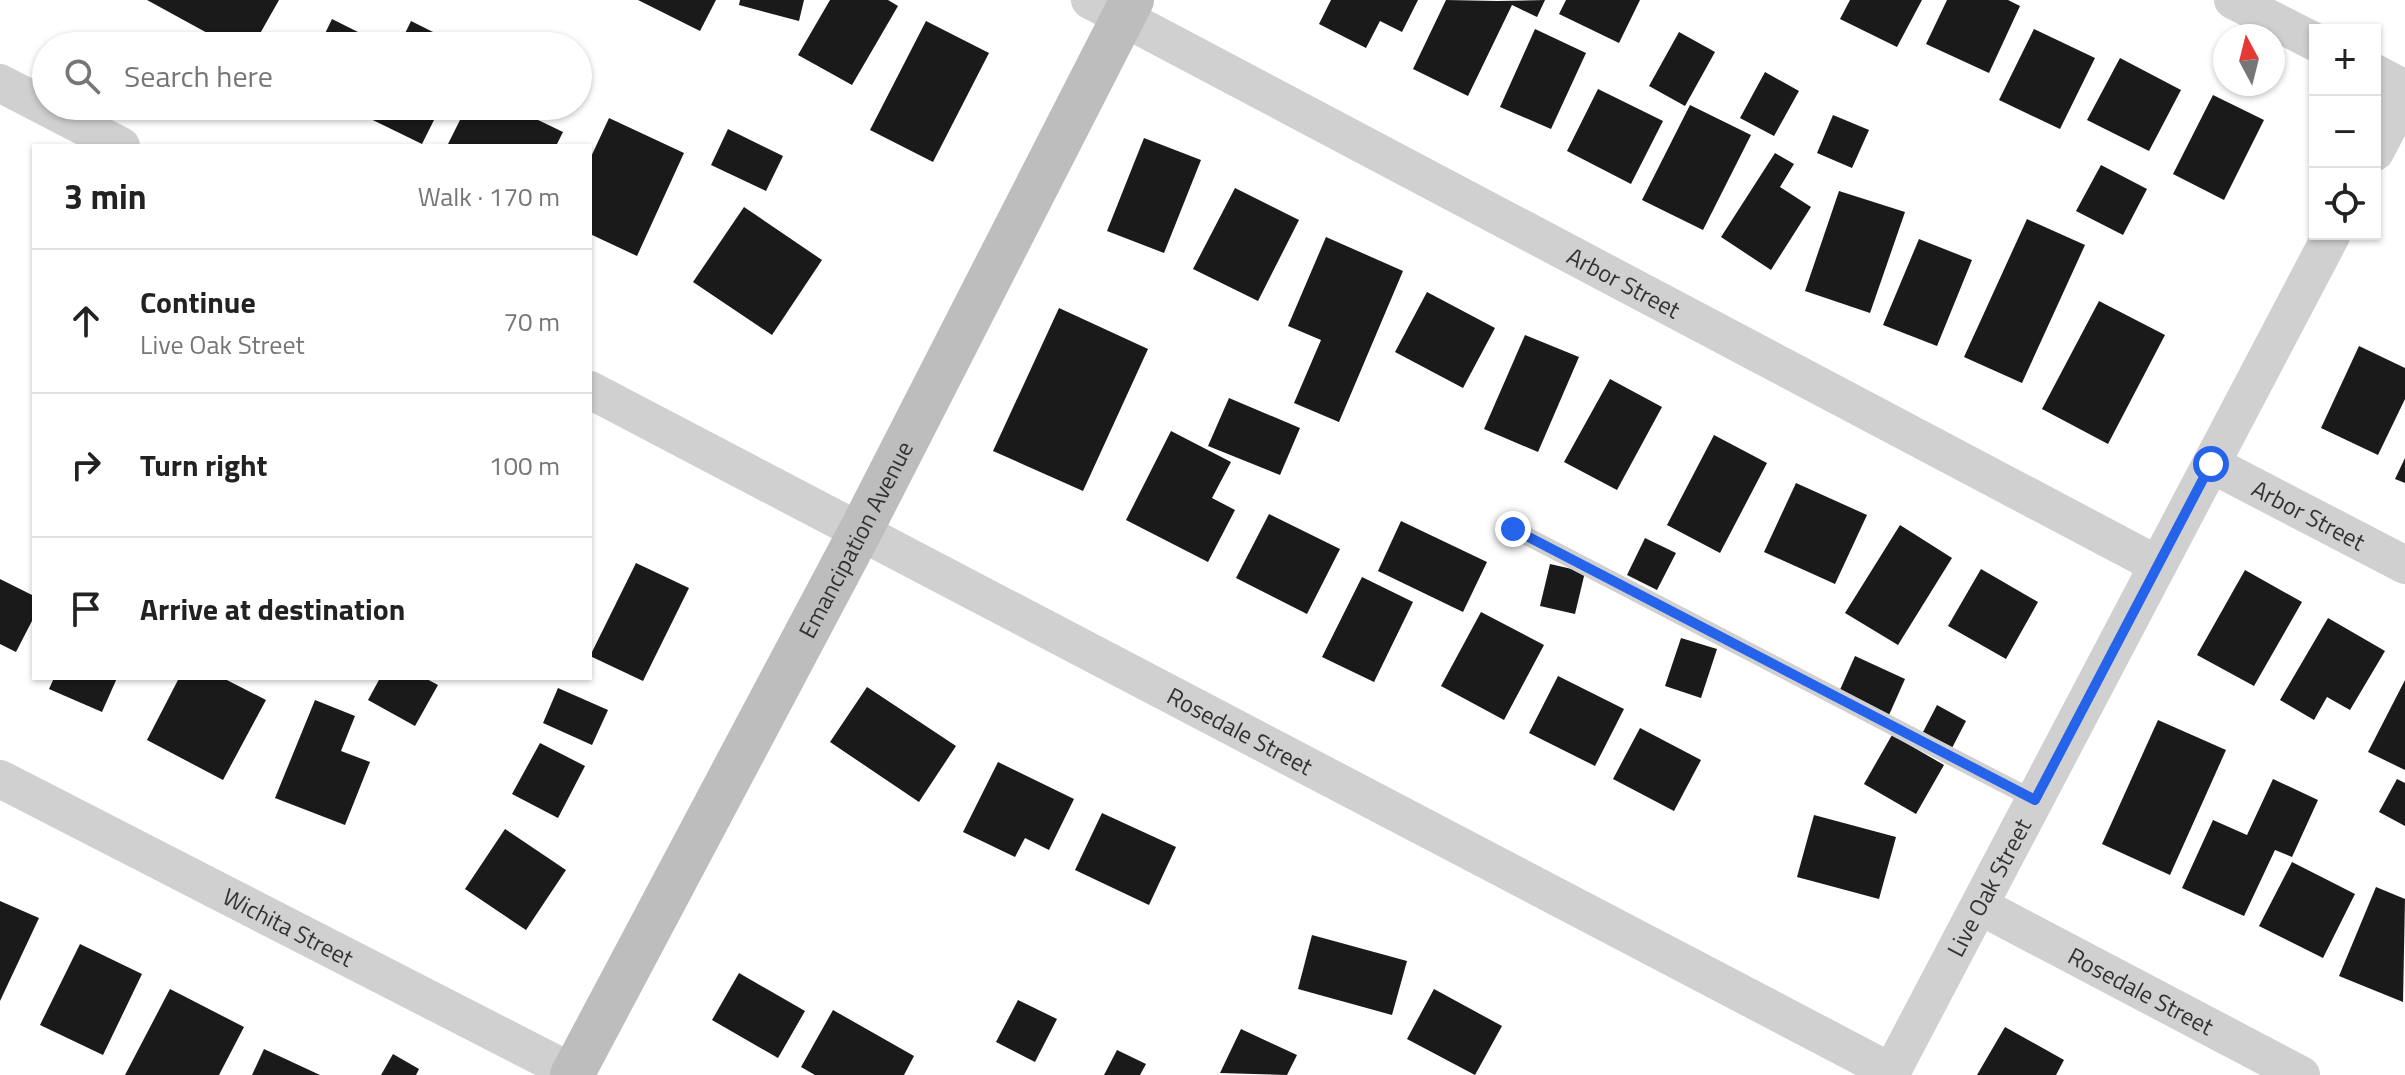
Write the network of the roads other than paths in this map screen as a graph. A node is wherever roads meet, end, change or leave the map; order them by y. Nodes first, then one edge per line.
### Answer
1 (2233, 0) edge
2 (1115, 6) edge
3 (2309, 39) edge
4 (2381, 76) edge
5 (0, 83) edge
6 (2405, 89) edge
7 (2405, 95) edge
8 (32, 100) edge
9 (71, 120) edge
10 (2381, 141) edge
11 (117, 144) edge
12 (2329, 240) edge
13 (592, 391) edge
14 (2211, 464) junction
15 (1513, 529) dead end
16 (861, 530) junction
17 (2158, 565) junction
18 (2405, 565) edge
19 (0, 779) edge
20 (2035, 800) junction
21 (1980, 906) junction
22 (1891, 1073) edge
23 (574, 1074) edge
24 (2301, 1075) edge

1 - 3 street
2 - 16 main road, Emancipation Avenue
2 - 17 street, Arbor Street
4 - 6 street
5 - 8 street
7 - 10 street
9 - 11 street
12 - 14 street, Live Oak Street
13 - 16 street, Rosedale Street
14 - 17 street, Live Oak Street
14 - 18 street, Arbor Street
15 - 20 lane
16 - 22 street, Rosedale Street
16 - 23 main road, Emancipation Avenue
17 - 20 street, Live Oak Street
19 - 23 street, Wichita Street
20 - 21 street, Live Oak Street
21 - 22 street, Live Oak Street
21 - 24 street, Rosedale Street

